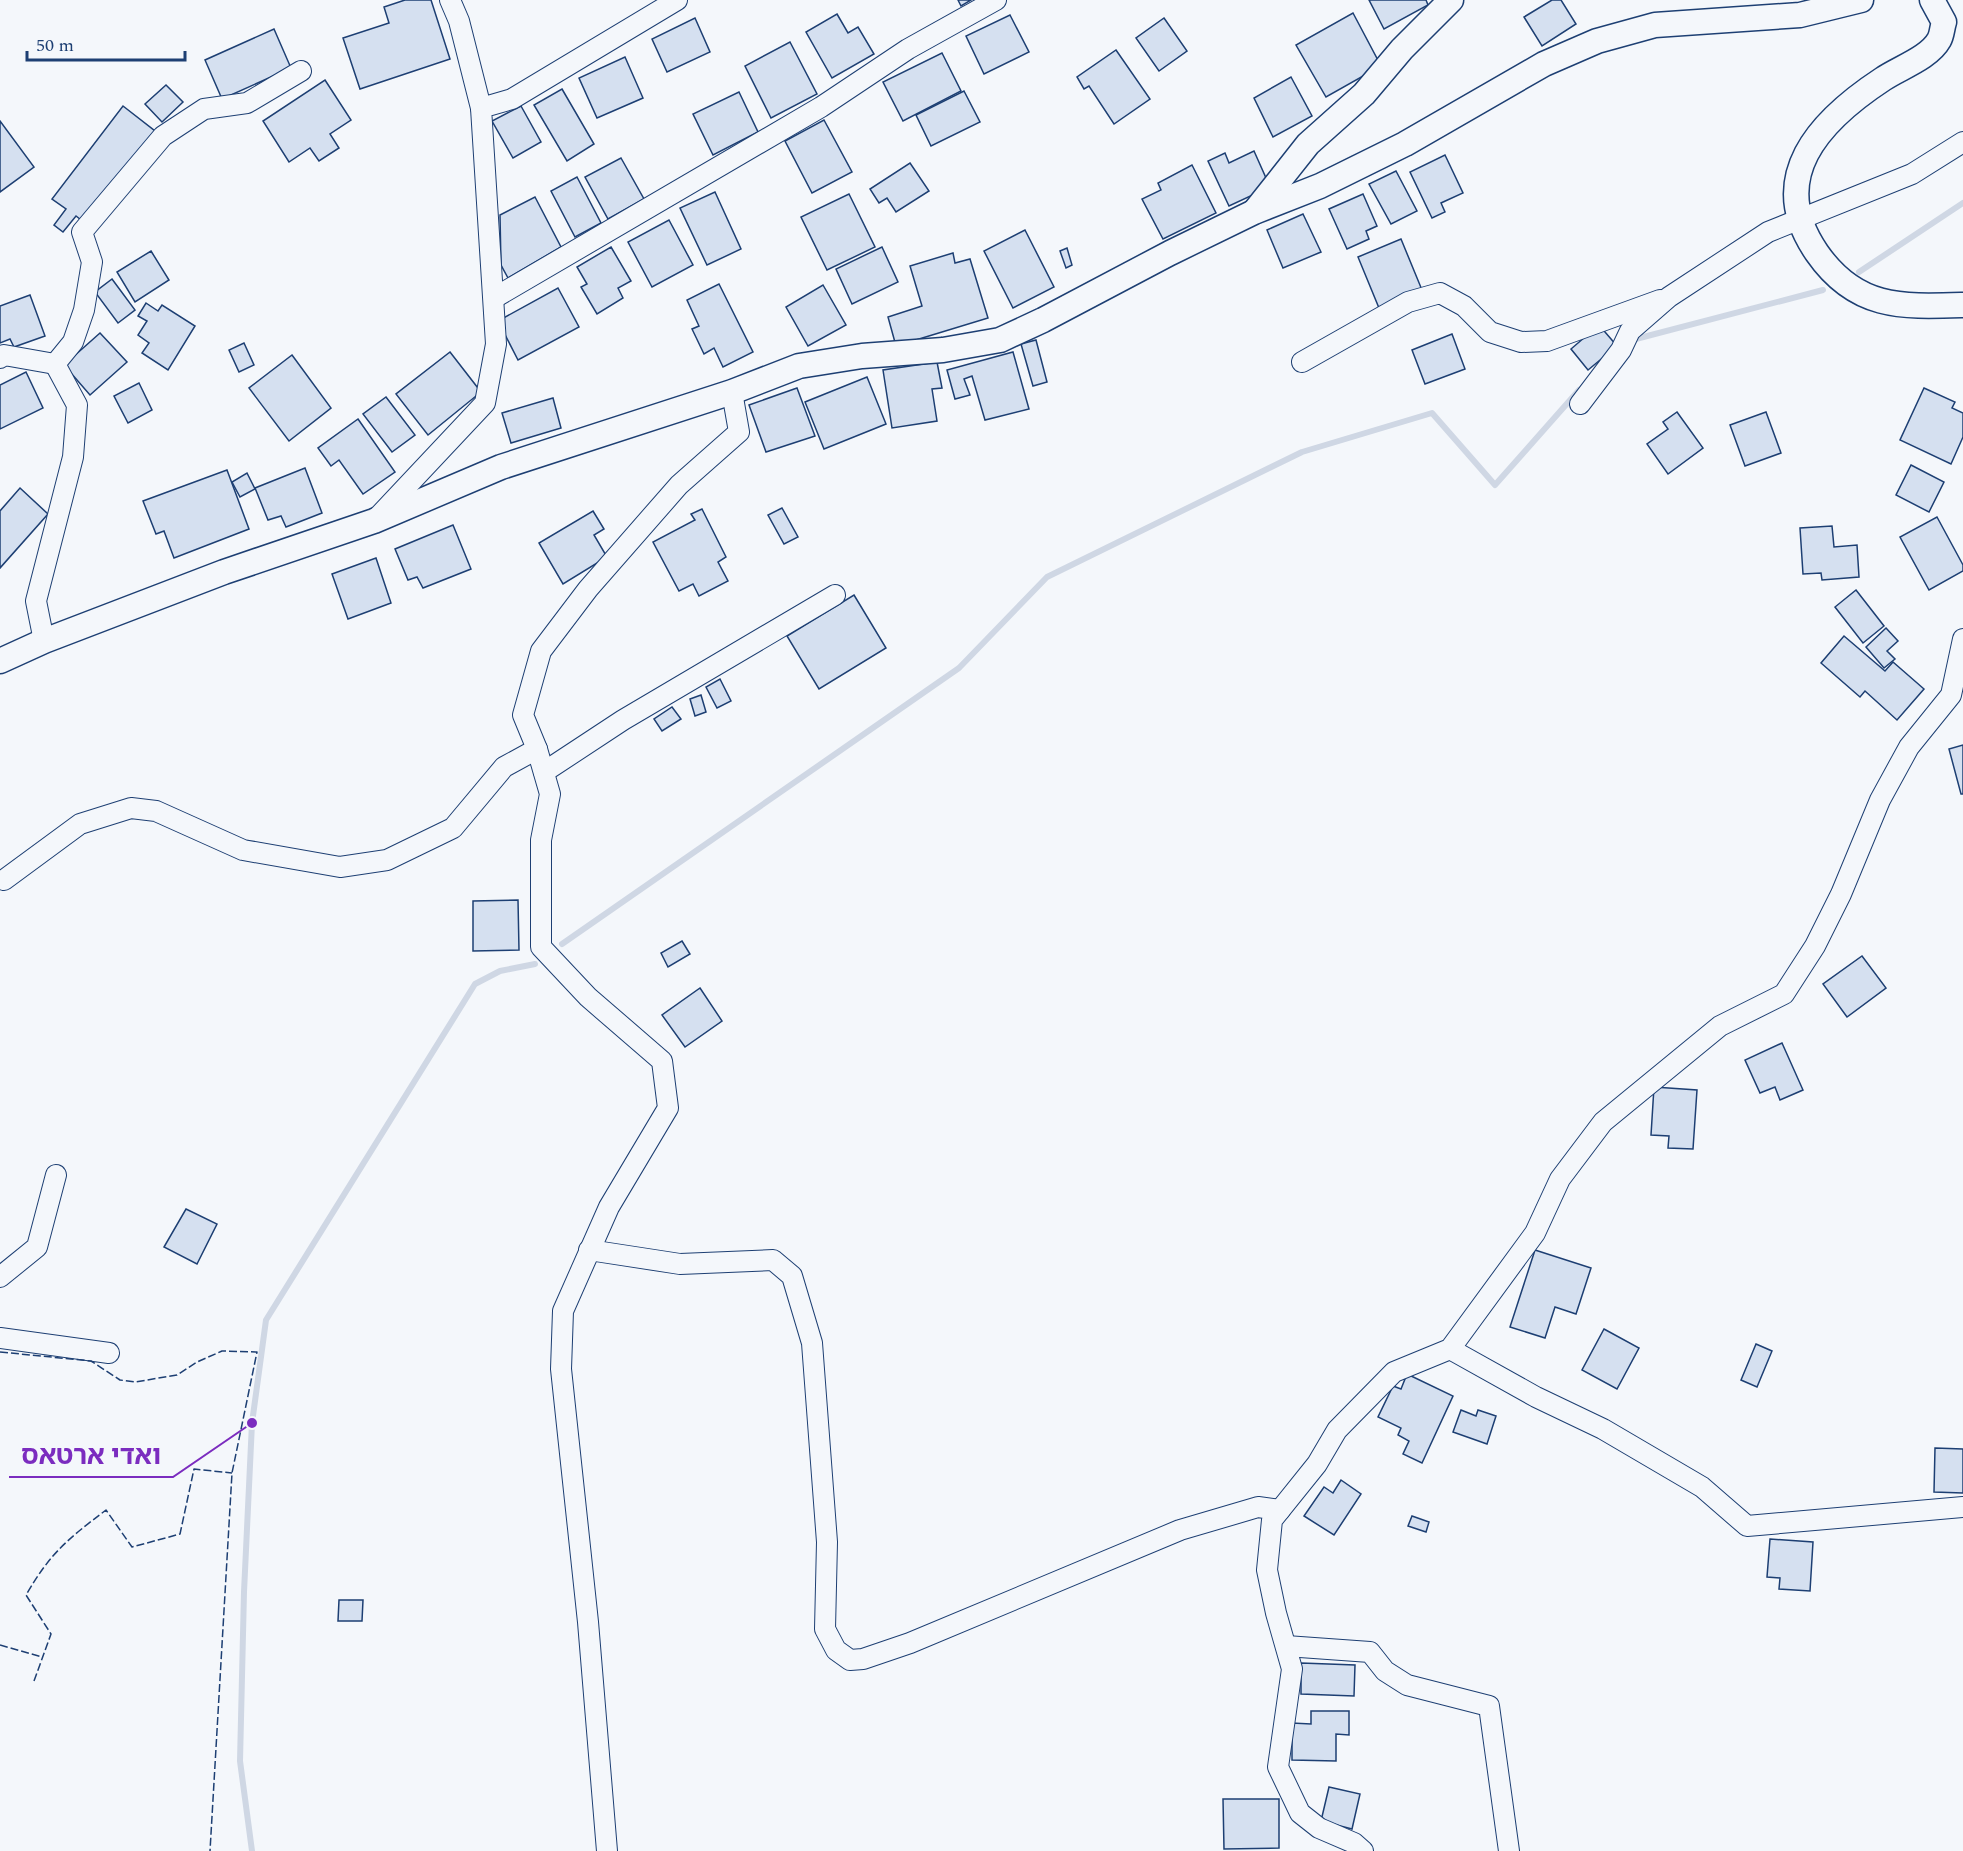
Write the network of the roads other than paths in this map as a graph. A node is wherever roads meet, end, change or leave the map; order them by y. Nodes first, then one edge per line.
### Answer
1 (450, 0) edge
2 (678, 0) edge
3 (996, 0) edge
4 (1451, 0) edge
5 (1861, 0) edge
6 (1932, 0) edge
7 (302, 71) dead end
8 (481, 108) junction
9 (1963, 142) edge
10 (1254, 212) junction
11 (1799, 219) junction
12 (1669, 297) junction
13 (494, 298) junction
14 (1963, 305) edge
15 (0, 358) edge
16 (1302, 362) dead end
17 (55, 364) junction
18 (732, 392) junction
19 (1580, 404) dead end
20 (374, 521) junction
21 (835, 595) dead end
22 (1963, 639) edge
23 (44, 641) junction
24 (0, 661) edge
25 (537, 749) junction
26 (544, 772) junction
27 (4, 880) dead end
28 (57, 1175) dead end
29 (589, 1250) junction
30 (0, 1277) edge
31 (0, 1338) edge
32 (1450, 1349) junction
33 (109, 1353) dead end
34 (1963, 1507) edge
35 (1280, 1510) junction
36 (1286, 1646) junction
37 (607, 1851) edge
38 (1363, 1851) edge
39 (1509, 1851) edge

1 - 8 street
2 - 8 street
3 - 13 street
4 - 10 street
5 - 10 street
6 - 11 street
7 - 17 street
8 - 13 street
9 - 11 street
10 - 18 street
11 - 12 street
11 - 14 street
12 - 16 street
12 - 19 street
13 - 20 street
15 - 17 street
17 - 23 street
18 - 20 street
18 - 25 street
20 - 23 street
21 - 26 street
22 - 32 street
23 - 24 street
25 - 26 street
25 - 27 street
26 - 29 street
28 - 30 street
29 - 35 street
29 - 37 street
31 - 33 street
32 - 34 street
32 - 35 street
35 - 36 street
36 - 38 street
36 - 39 street

